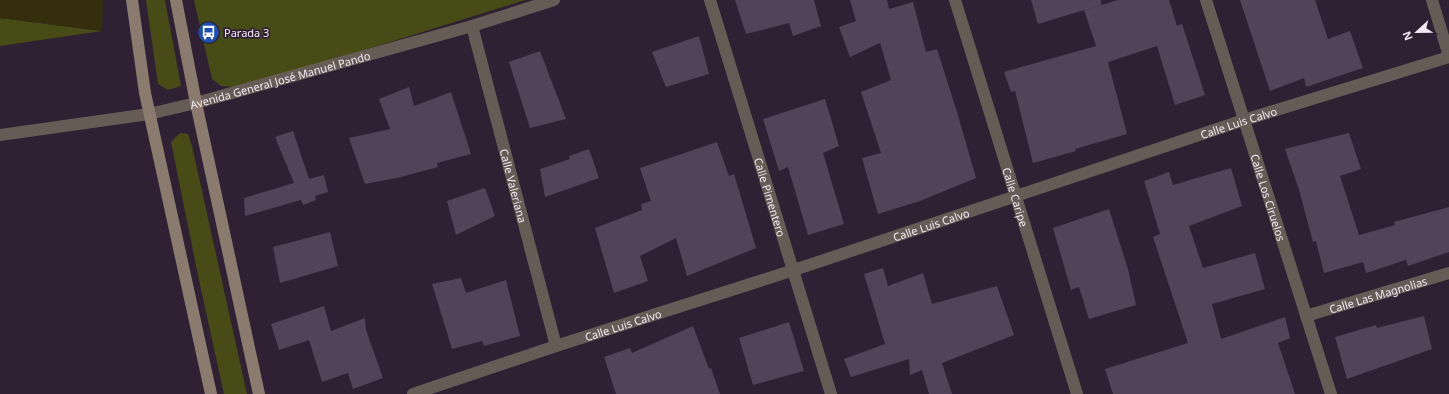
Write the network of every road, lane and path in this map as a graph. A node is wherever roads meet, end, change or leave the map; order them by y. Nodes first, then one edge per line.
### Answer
1 (132, 0) edge
2 (176, 0) edge
3 (554, 0) edge
4 (710, 0) edge
5 (956, 0) edge
6 (1206, 0) edge
7 (1432, 0) edge
8 (472, 26) junction
9 (1449, 56) edge
10 (196, 103) junction
11 (149, 114) junction
12 (1244, 120) junction
13 (0, 135) edge
14 (1016, 196) junction
15 (794, 270) junction
16 (1449, 274) edge
17 (1306, 316) junction
18 (556, 346) junction
19 (211, 394) edge
20 (259, 394) edge
21 (413, 394) edge
22 (831, 394) edge
23 (1077, 394) edge
24 (1331, 394) edge

1 - 11 main road
2 - 10 main road
3 - 8 street, Avenida General José Manuel Pando
4 - 15 street, Calle Pimentero
5 - 14 street, Calle Caripe
6 - 12 street, Calle Los Ciruelos
7 - 9 street
8 - 10 street, Avenida General José Manuel Pando
8 - 18 street, Calle Valeriana
9 - 12 street, Calle Luis Calvo
10 - 11 street, Avenida General José Manuel Pando
10 - 20 main road
11 - 13 street, Avenida General José Manuel Pando
11 - 19 main road
12 - 14 street, Calle Luis Calvo
12 - 17 street, Calle Los Ciruelos
14 - 15 street, Calle Luis Calvo
14 - 23 street, Calle Caripe
15 - 18 street, Calle Luis Calvo
15 - 22 street, Calle Pimentero
16 - 17 street, Calle Las Magnolias
17 - 24 street, Calle Los Ciruelos
18 - 21 street, Calle Luis Calvo

